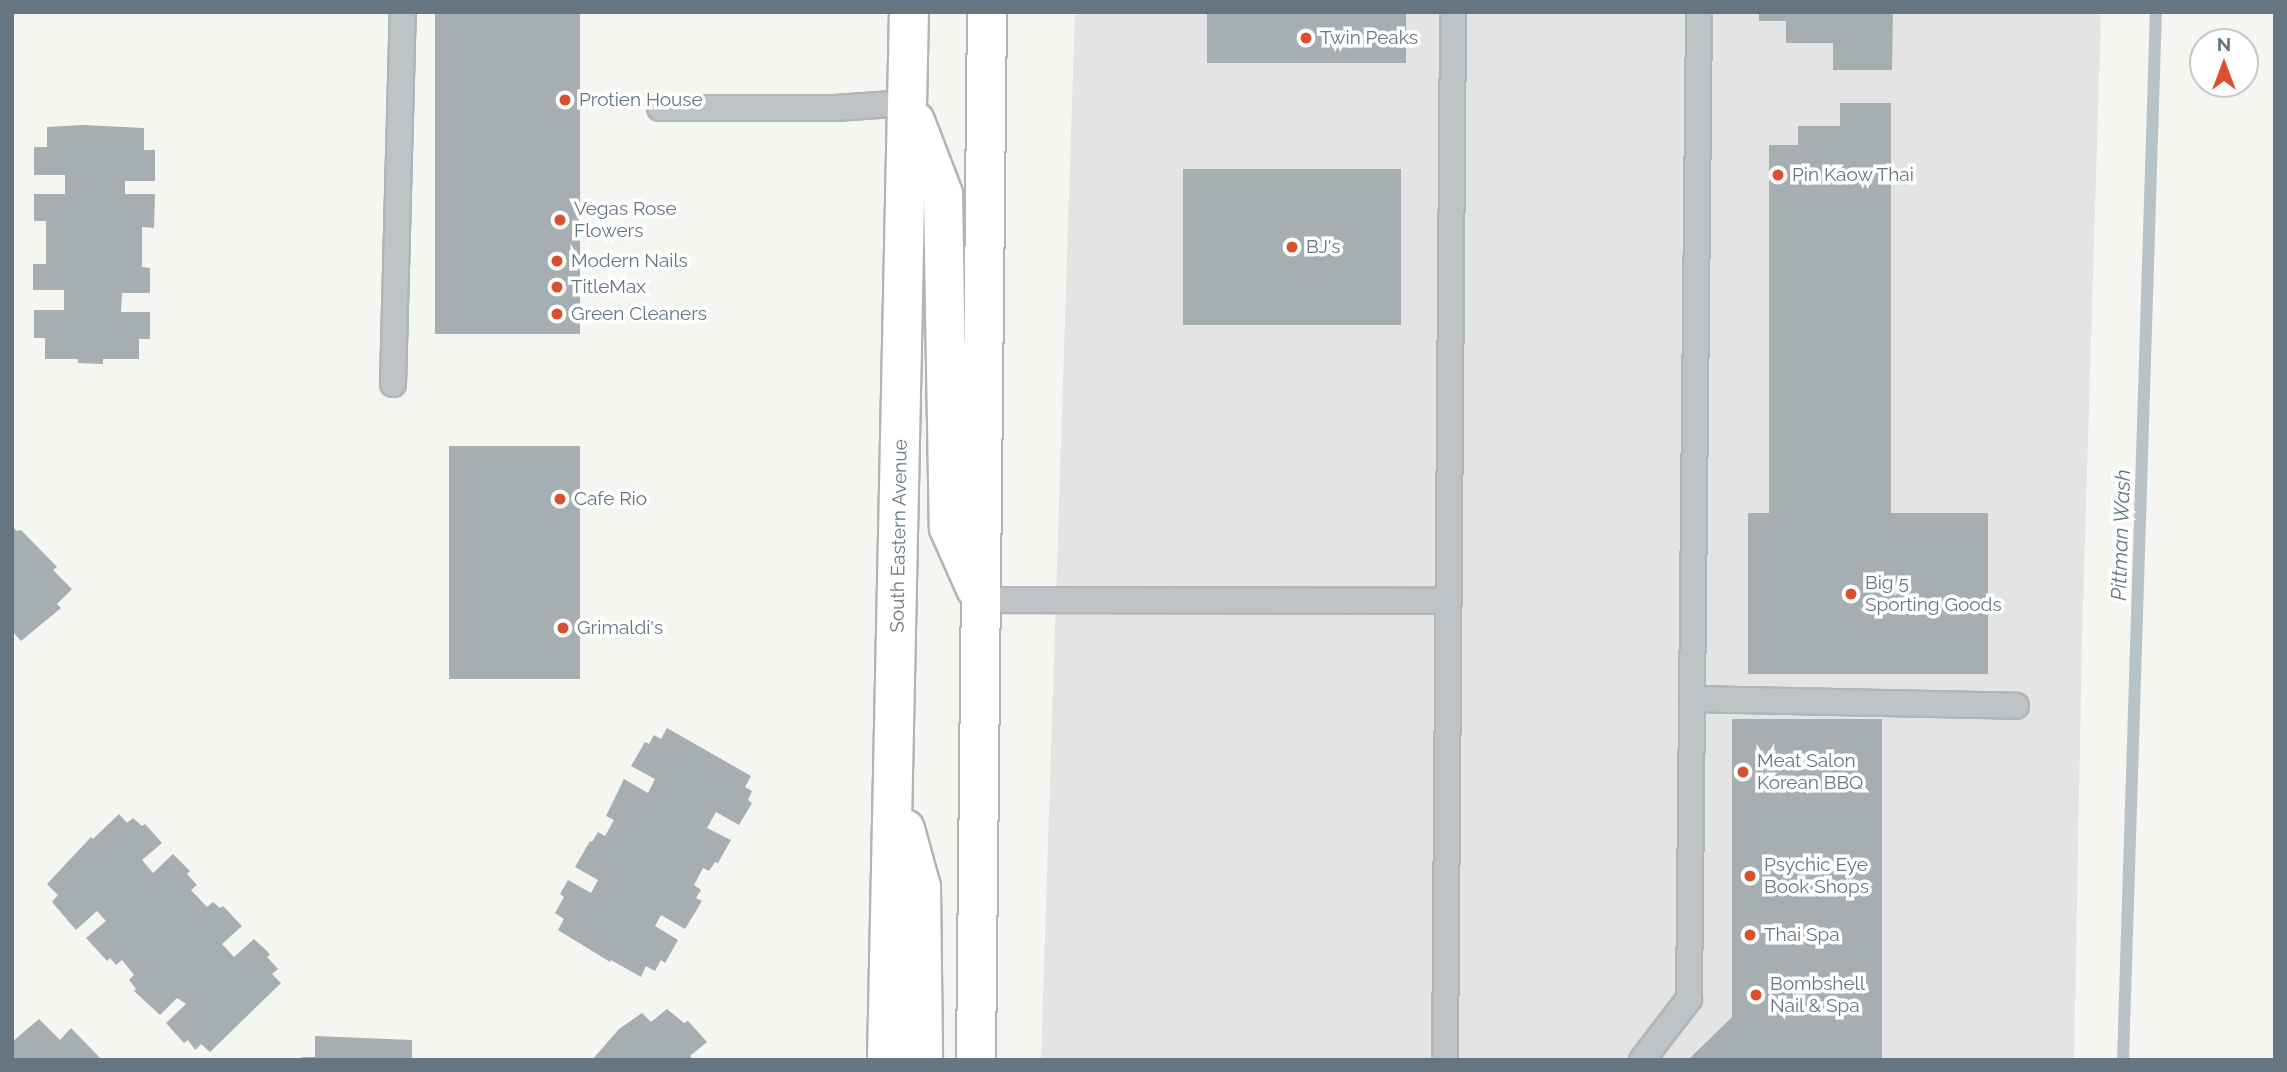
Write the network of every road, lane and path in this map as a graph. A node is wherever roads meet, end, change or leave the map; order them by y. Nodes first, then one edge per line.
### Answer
1 (403, 12) edge
2 (909, 12) edge
3 (987, 12) edge
4 (1453, 12) edge
5 (1699, 12) edge
6 (908, 103) junction
7 (660, 108) dead end
8 (393, 384) dead end
9 (981, 600) junction
10 (1449, 601) junction
11 (1692, 699) junction
12 (2016, 706) dead end
13 (894, 787) junction
14 (887, 1060) edge
15 (923, 1060) edge
16 (976, 1060) edge
17 (1446, 1060) edge
18 (1642, 1060) edge

1 - 8 lane
2 - 6 main road, South Eastern Avenue
3 - 9 main road
4 - 10 lane
5 - 11 lane
6 - 7 lane
6 - 9 main road
6 - 13 main road, South Eastern Avenue
9 - 10 lane
9 - 16 main road
10 - 17 lane
11 - 12 lane
11 - 18 lane
13 - 14 main road, South Eastern Avenue
13 - 15 main road

